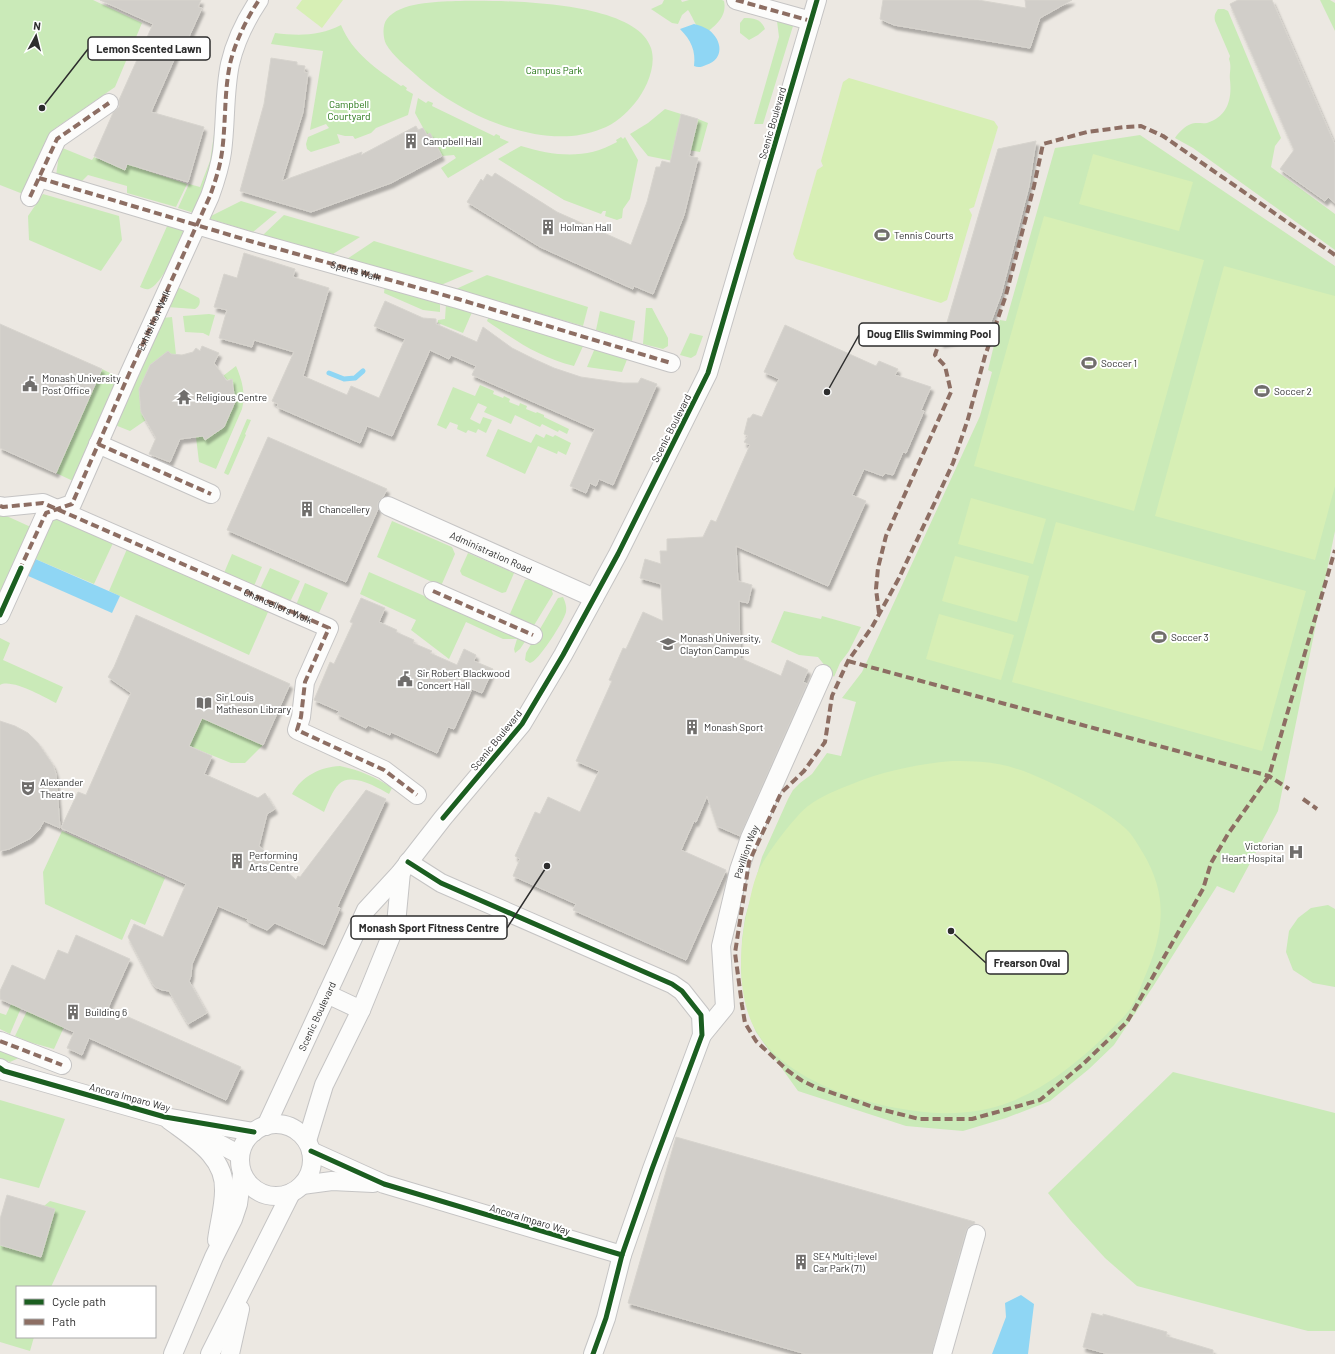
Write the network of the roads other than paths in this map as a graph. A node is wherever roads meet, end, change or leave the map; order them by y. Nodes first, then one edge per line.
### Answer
1 (259, 0) edge
2 (736, 0) edge
3 (817, 0) edge
4 (811, 22) junction
5 (109, 103) dead end
6 (39, 178) junction
7 (30, 197) dead end
8 (196, 224) junction
9 (671, 363) dead end
10 (98, 444) junction
11 (211, 494) dead end
12 (0, 506) edge
13 (388, 506) dead end
14 (52, 511) junction
15 (433, 591) dead end
16 (594, 598) junction
17 (0, 615) edge
18 (533, 635) dead end
19 (824, 674) dead end
20 (416, 795) dead end
21 (404, 867) junction
22 (327, 994) junction
23 (360, 1010) junction
24 (702, 1035) junction
25 (0, 1041) edge
26 (62, 1065) dead end
27 (1, 1070) edge
28 (165, 1117) junction
29 (260, 1129) junction
30 (309, 1146) junction
31 (240, 1155) junction
32 (242, 1174) junction
33 (384, 1184) junction
34 (296, 1189) junction
35 (976, 1234) dead end
36 (622, 1255) junction
37 (214, 1257) junction
38 (247, 1279) junction
39 (171, 1351) edge
40 (210, 1354) edge
41 (230, 1354) edge
42 (593, 1354) edge
43 (942, 1354) edge

1 - 8 street, Exhibition Walk
2 - 4 street
3 - 4 street, Scenic Boulevard
4 - 16 street, Scenic Boulevard
5 - 6 street
6 - 7 street
6 - 8 street, Sports Walk
8 - 9 street, Sports Walk
8 - 10 street, Exhibition Walk
10 - 11 street
10 - 14 street, Exhibition Walk
12 - 14 street, Chancellors Walk
13 - 16 street, Administration Road
14 - 17 street
14 - 20 street, Chancellors Walk
15 - 18 street
16 - 21 street, Scenic Boulevard
19 - 24 street, Pavillion Way
21 - 22 street, Scenic Boulevard
21 - 23 street
21 - 24 street
22 - 23 street
22 - 29 street, Scenic Boulevard
23 - 30 street
24 - 36 street
25 - 26 street
27 - 28 street, Ancora Imparo Way
28 - 29 street, Ancora Imparo Way
28 - 31 street, Ancora Imparo Way
28 - 37 street
29 - 30 street
29 - 31 street
30 - 33 street, Ancora Imparo Way
30 - 34 street
31 - 32 street
32 - 34 street
32 - 37 street
33 - 34 street, Ancora Imparo Way
33 - 36 street, Ancora Imparo Way
34 - 38 street
35 - 43 street
36 - 42 street
37 - 39 street
38 - 40 street
38 - 41 street

